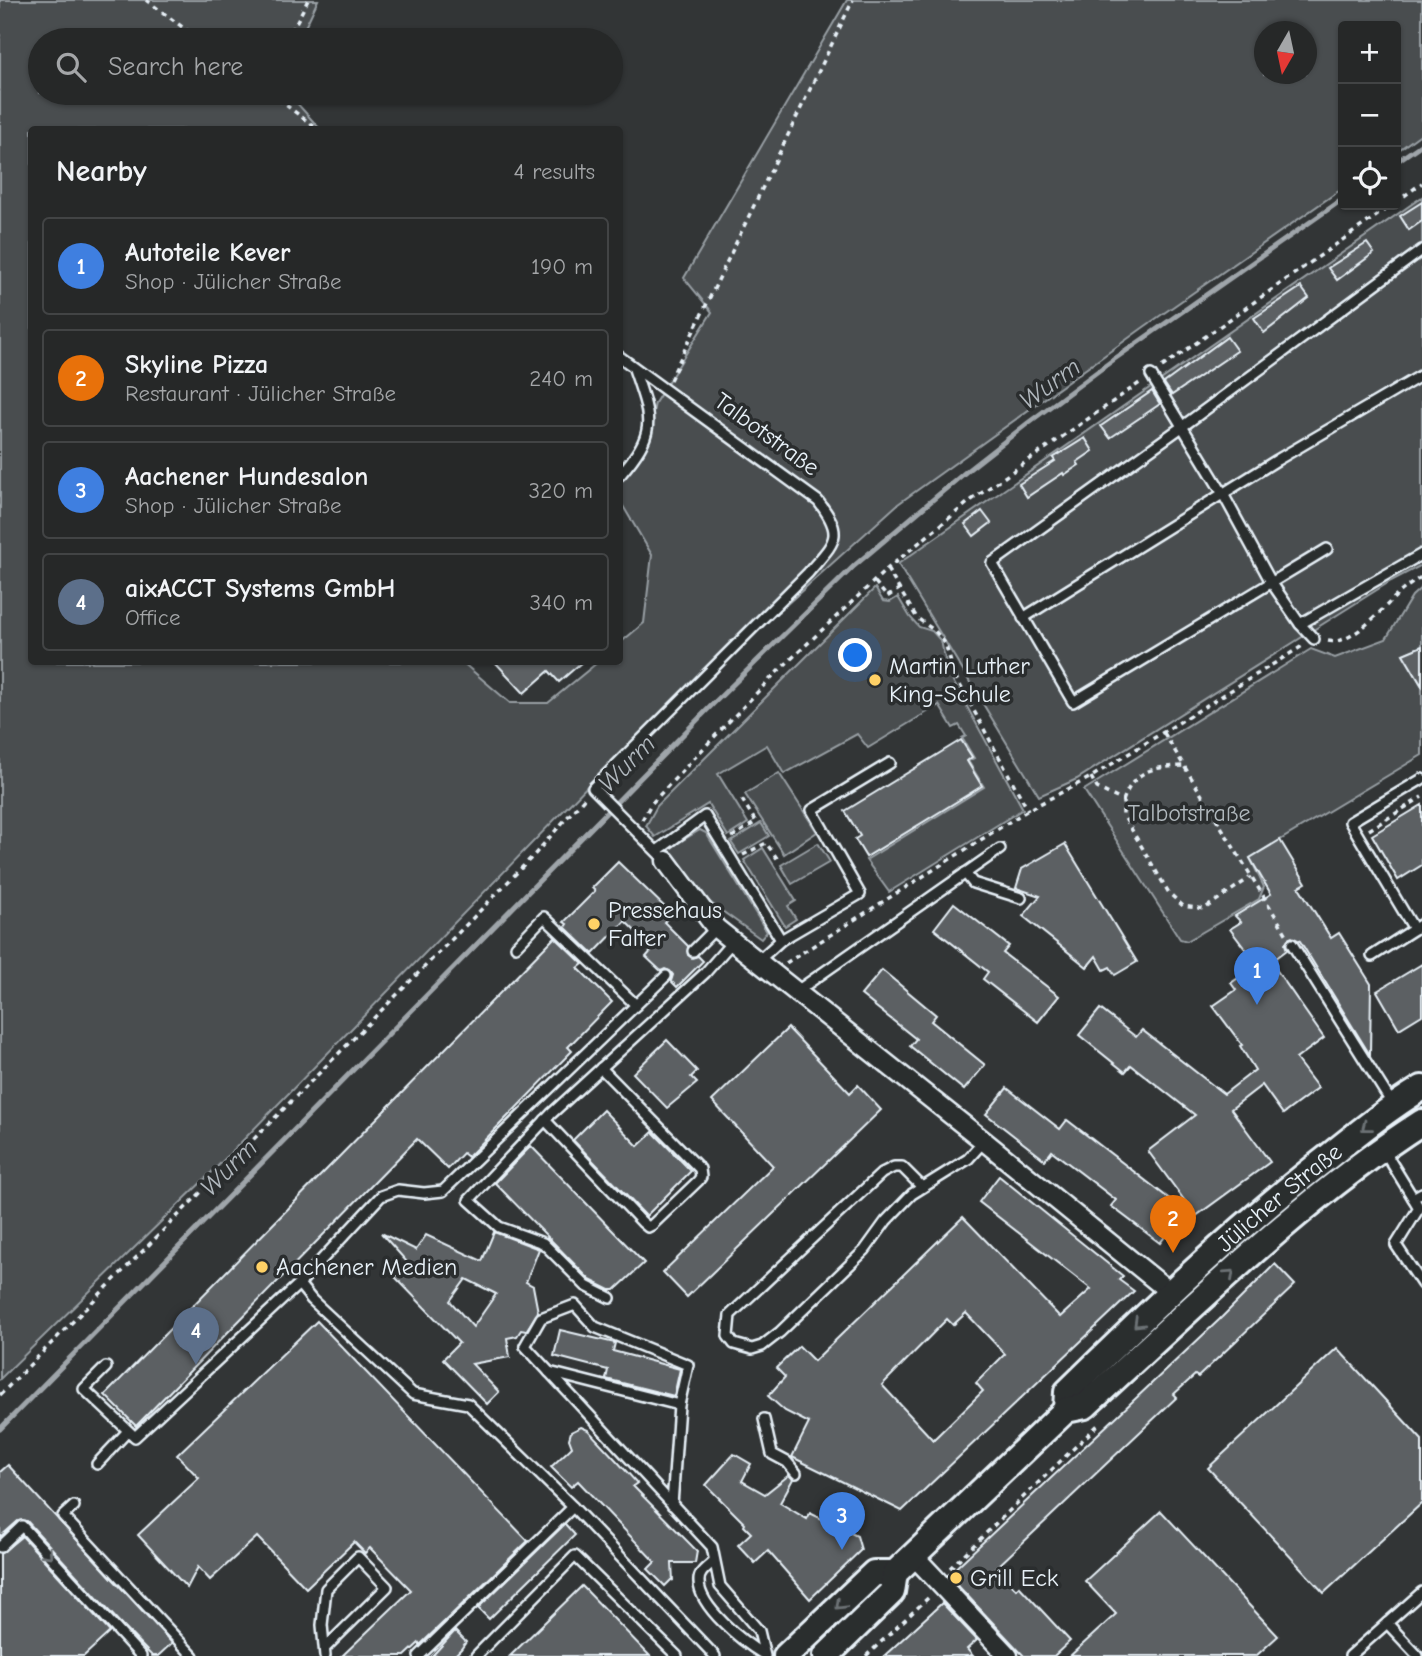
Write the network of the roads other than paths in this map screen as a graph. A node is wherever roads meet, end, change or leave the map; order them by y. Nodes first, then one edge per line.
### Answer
1 (1422, 250) edge
2 (623, 359) edge
3 (634, 367) junction
4 (1151, 375) road end
5 (1422, 375) edge
6 (1183, 426) junction
7 (623, 471) edge
8 (1223, 494) junction
9 (1327, 549) dead end
10 (1422, 554) edge
11 (1271, 582) junction
12 (1023, 618) junction
13 (1300, 624) junction
14 (1314, 639) road end
15 (890, 763) dead end
16 (1422, 779) edge
17 (1000, 849) dead end
18 (662, 856) junction
19 (965, 873) junction
20 (1021, 898) dead end
21 (1418, 926) edge
22 (716, 928) junction
23 (781, 940) junction
24 (733, 941) junction
25 (1292, 944) road end
26 (516, 946) dead end
27 (693, 950) dead end
28 (1372, 956) dead end
29 (758, 961) junction
30 (666, 976) dead end
31 (797, 991) junction
32 (636, 1005) junction
33 (601, 1068) junction
34 (1422, 1088) edge
35 (1393, 1105) junction
36 (545, 1120) junction
37 (1422, 1122) edge
38 (984, 1140) junction
39 (1382, 1148) junction
40 (922, 1186) junction
41 (1418, 1196) edge
42 (1421, 1210) edge
43 (299, 1284) junction
44 (1422, 1284) edge
45 (1170, 1292) junction
46 (610, 1298) dead end
47 (1189, 1310) junction
48 (106, 1367) dead end
49 (549, 1372) junction
50 (679, 1405) junction
51 (1066, 1410) junction
52 (764, 1419) dead end
53 (128, 1431) junction
54 (97, 1464) dead end
55 (796, 1473) dead end
56 (672, 1505) junction
57 (74, 1506) dead end
58 (573, 1507) junction
59 (0, 1547) edge
60 (913, 1555) junction
61 (714, 1561) junction
62 (895, 1573) junction
63 (1422, 1592) edge
64 (1387, 1623) junction
65 (325, 1652) edge
66 (771, 1655) edge
67 (141, 1656) edge
68 (193, 1656) edge
69 (419, 1656) edge
70 (476, 1656) edge
71 (677, 1656) edge
72 (715, 1656) edge
73 (826, 1656) edge
74 (1008, 1656) edge
75 (1350, 1656) edge
76 (1418, 1656) edge

1 - 6 lane
2 - 3 lane, Talbotstraße
3 - 7 lane
3 - 18 lane, Talbotstraße
4 - 6 lane
5 - 8 lane
6 - 8 lane
6 - 12 lane
8 - 11 lane
8 - 12 lane
9 - 11 lane
10 - 13 lane
11 - 12 lane
11 - 13 lane
13 - 14 lane
15 - 23 lane
16 - 21 lane
17 - 19 lane
18 - 22 street
18 - 23 lane
19 - 20 lane
19 - 31 lane
21 - 28 lane
22 - 24 street
22 - 27 lane
23 - 29 lane
24 - 29 street
24 - 33 lane
25 - 35 lane
26 - 32 lane
29 - 31 street
30 - 32 lane
31 - 38 street
32 - 43 lane
33 - 36 lane
33 - 36 lane
34 - 35 main road, Jülicher Straße
35 -> 45 main road, Jülicher Straße
36 - 46 lane
37 - 39 main road, Jülicher Straße
38 - 40 lane
38 - 45 street
39 - 41 lane
47 -> 39 main road, Jülicher Straße
40 - 40 lane
41 - 42 lane
42 - 44 lane
43 - 53 lane
43 - 58 lane
45 - 47 main road
45 -> 51 main road, Jülicher Straße
47 - 51 main road, Jülicher Straße
48 - 53 lane
49 - 50 lane
49 - 50 lane
49 - 56 lane
50 - 56 lane
51 - 60 main road, Jülicher Straße
52 - 55 lane
53 - 54 lane
56 - 61 lane
57 - 68 lane
58 - 69 lane
58 - 72 lane
59 -> 67 lane
60 - 62 main road, Jülicher Straße
60 - 74 street
61 - 66 lane
61 - 66 lane
62 -> 66 main road, Jülicher Straße
62 - 73 main road, Jülicher Straße
63 - 64 lane
64 - 75 lane
64 - 76 lane
65 - 65 lane
70 - 71 lane

